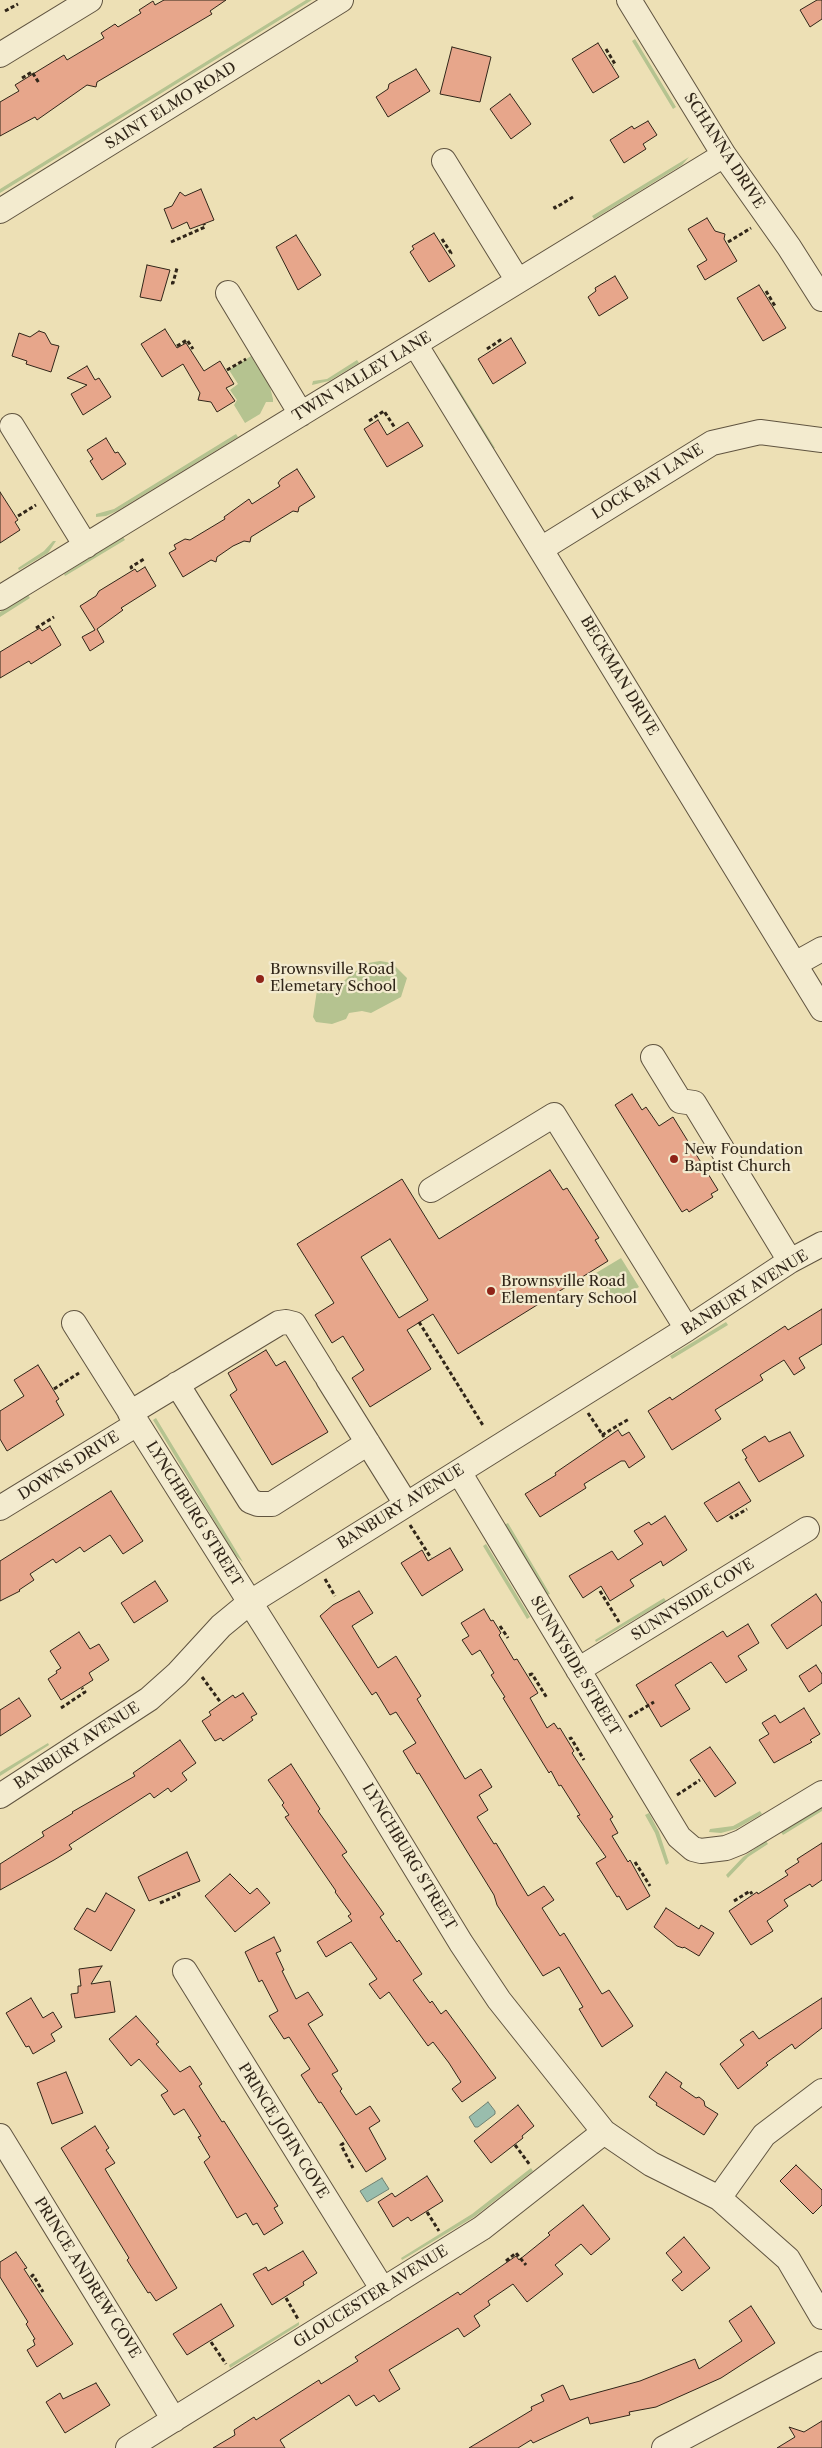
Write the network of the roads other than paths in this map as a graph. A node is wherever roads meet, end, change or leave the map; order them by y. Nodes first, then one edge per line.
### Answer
1 (90, 0) edge
2 (341, 0) edge
3 (629, 0) edge
4 (0, 55) edge
5 (724, 156) junction
6 (444, 161) dead end
7 (0, 210) edge
8 (518, 281) junction
9 (228, 293) dead end
10 (822, 299) edge
11 (415, 344) junction
12 (302, 414) junction
13 (12, 426) dead end
14 (822, 440) edge
15 (86, 546) junction
16 (541, 548) junction
17 (0, 598) edge
18 (822, 949) edge
19 (795, 964) junction
20 (822, 1009) edge
21 (653, 1057) dead end
22 (431, 1190) dead end
23 (822, 1244) edge
24 (790, 1261) junction
25 (74, 1323) dead end
26 (687, 1329) junction
27 (177, 1384) junction
28 (134, 1419) junction
29 (368, 1443) junction
30 (459, 1472) junction
31 (0, 1508) edge
32 (408, 1514) junction
33 (807, 1529) dead end
34 (249, 1603) junction
35 (578, 1670) junction
36 (822, 1793) edge
37 (0, 1796) edge
38 (185, 1971) dead end
39 (822, 2092) edge
40 (604, 2132) junction
41 (0, 2136) edge
42 (719, 2198) junction
43 (383, 2290) junction
44 (822, 2317) edge
45 (822, 2364) edge
46 (174, 2420) junction
47 (128, 2448) edge
48 (664, 2448) edge

1 - 4 street
2 - 7 street, SAINT ELMO ROAD
3 - 5 street, SCHANNA DRIVE
5 - 8 street, TWIN VALLEY LANE
5 - 10 street, SCHANNA DRIVE
6 - 8 street
8 - 11 street, TWIN VALLEY LANE
9 - 12 street
11 - 12 street, TWIN VALLEY LANE
11 - 16 street, BECKMAN DRIVE
12 - 15 street, TWIN VALLEY LANE
13 - 15 street
14 - 16 street, LOCK BAY LANE
15 - 17 street, TWIN VALLEY LANE
16 - 19 street, BECKMAN DRIVE
18 - 19 street
19 - 20 street, BECKMAN DRIVE
21 - 24 street
22 - 26 street
23 - 24 street, BANBURY AVENUE
24 - 26 street, BANBURY AVENUE
25 - 28 street, LYNCHBURG STREET
26 - 30 street, BANBURY AVENUE
27 - 28 street, DOWNS DRIVE
27 - 29 street
27 - 29 street, DOWNS DRIVE
28 - 31 street, DOWNS DRIVE
28 - 34 street, LYNCHBURG STREET
29 - 32 street, DOWNS DRIVE
30 - 32 street, BANBURY AVENUE
30 - 35 street, SUNNYSIDE STREET
32 - 34 street, BANBURY AVENUE
33 - 35 street, SUNNYSIDE COVE
34 - 37 street, BANBURY AVENUE
34 - 40 street, LYNCHBURG STREET
35 - 36 street, SUNNYSIDE STREET
38 - 43 street, PRINCE JOHN COVE
39 - 42 street
40 - 42 street, LYNCHBURG STREET
40 - 43 street, GLOUCESTER AVENUE
41 - 46 street, PRINCE ANDREW COVE
42 - 44 street, LYNCHBURG STREET
43 - 46 street, GLOUCESTER AVENUE
45 - 48 street
46 - 47 street, GLOUCESTER AVENUE

